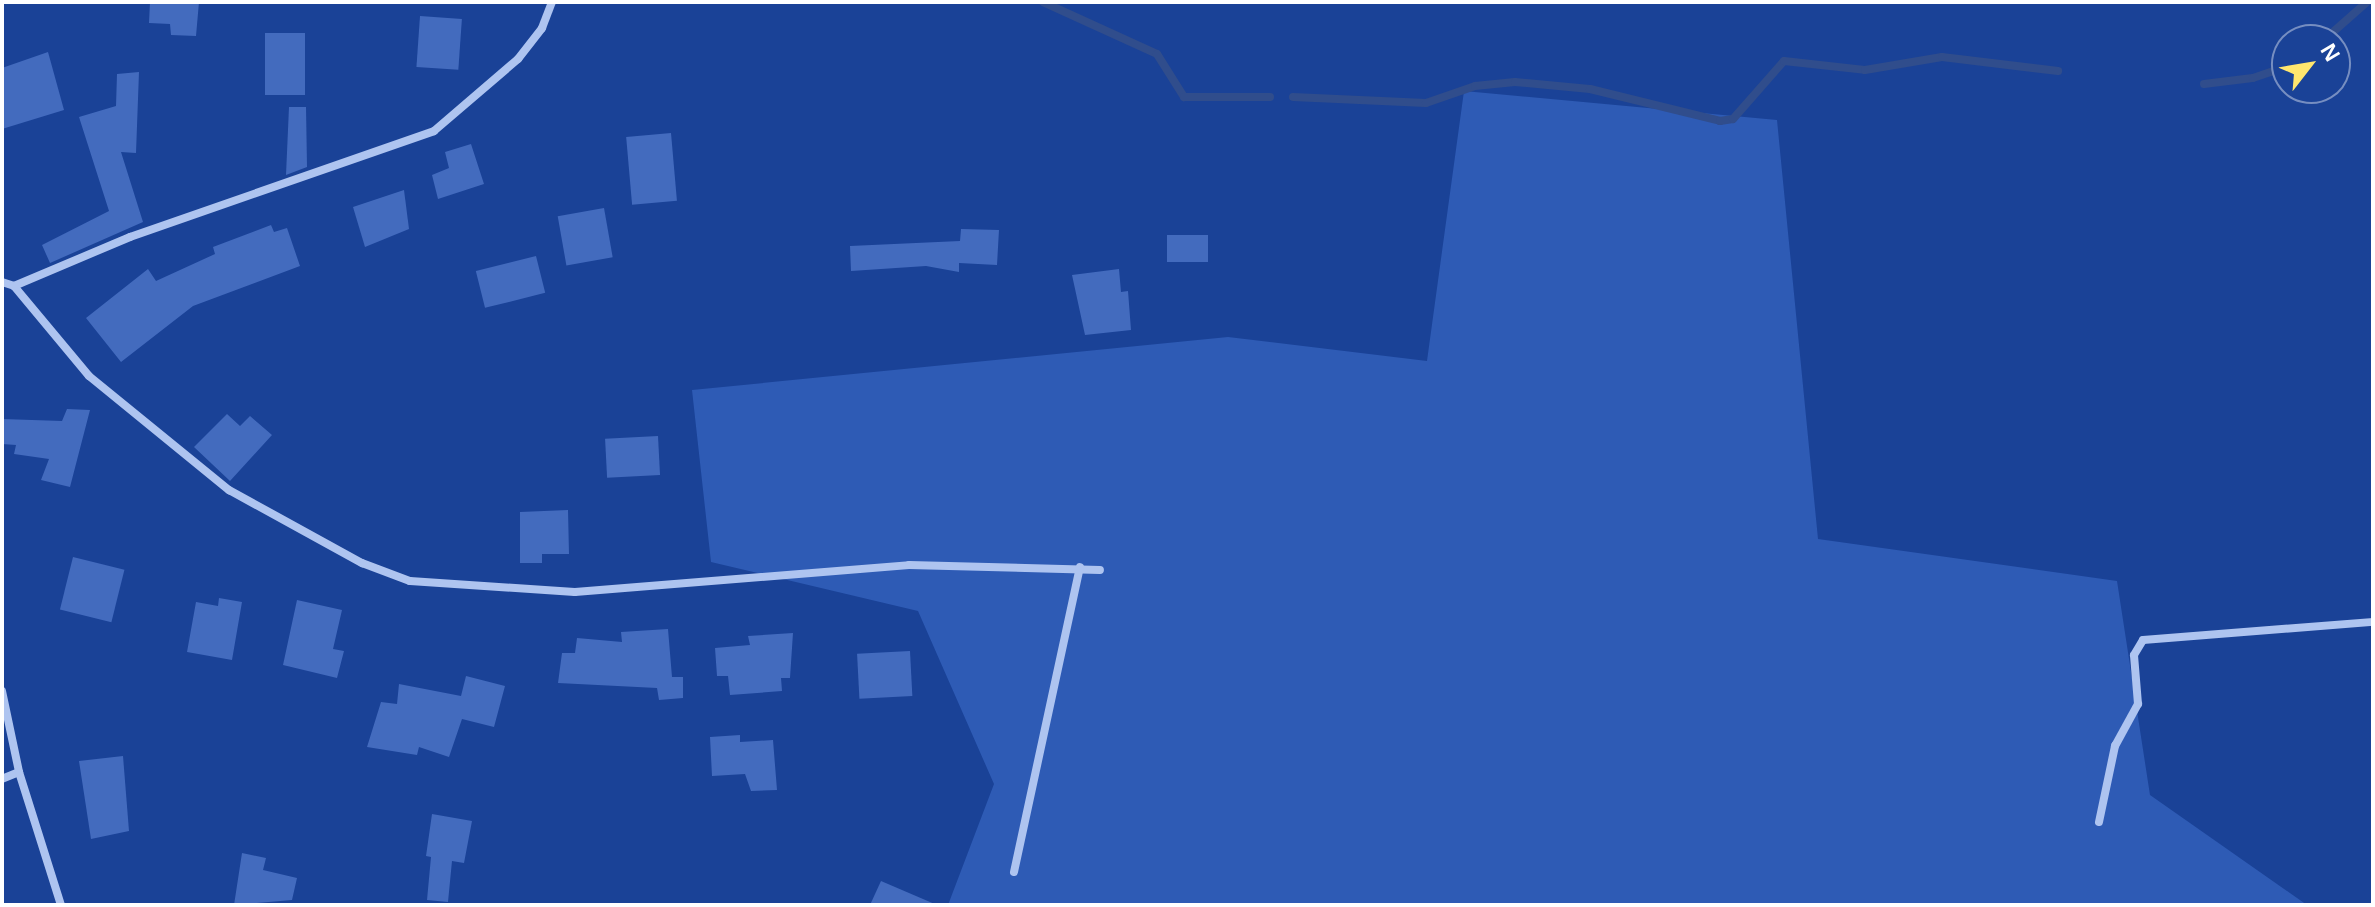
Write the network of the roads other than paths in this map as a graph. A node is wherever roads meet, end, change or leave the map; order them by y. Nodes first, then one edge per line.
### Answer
1 (552, 2) edge
2 (2, 282) edge
3 (14, 286) junction
4 (1080, 567) junction
5 (1100, 570) dead end
6 (2373, 622) edge
7 (2, 691) edge
8 (19, 772) junction
9 (2, 779) edge
10 (2099, 822) dead end
11 (1014, 872) dead end
12 (61, 905) edge

1 - 3 street
2 - 3 street
3 - 4 street
4 - 5 street
4 - 11 street
6 - 10 street
7 - 8 street
8 - 9 street
8 - 12 street

